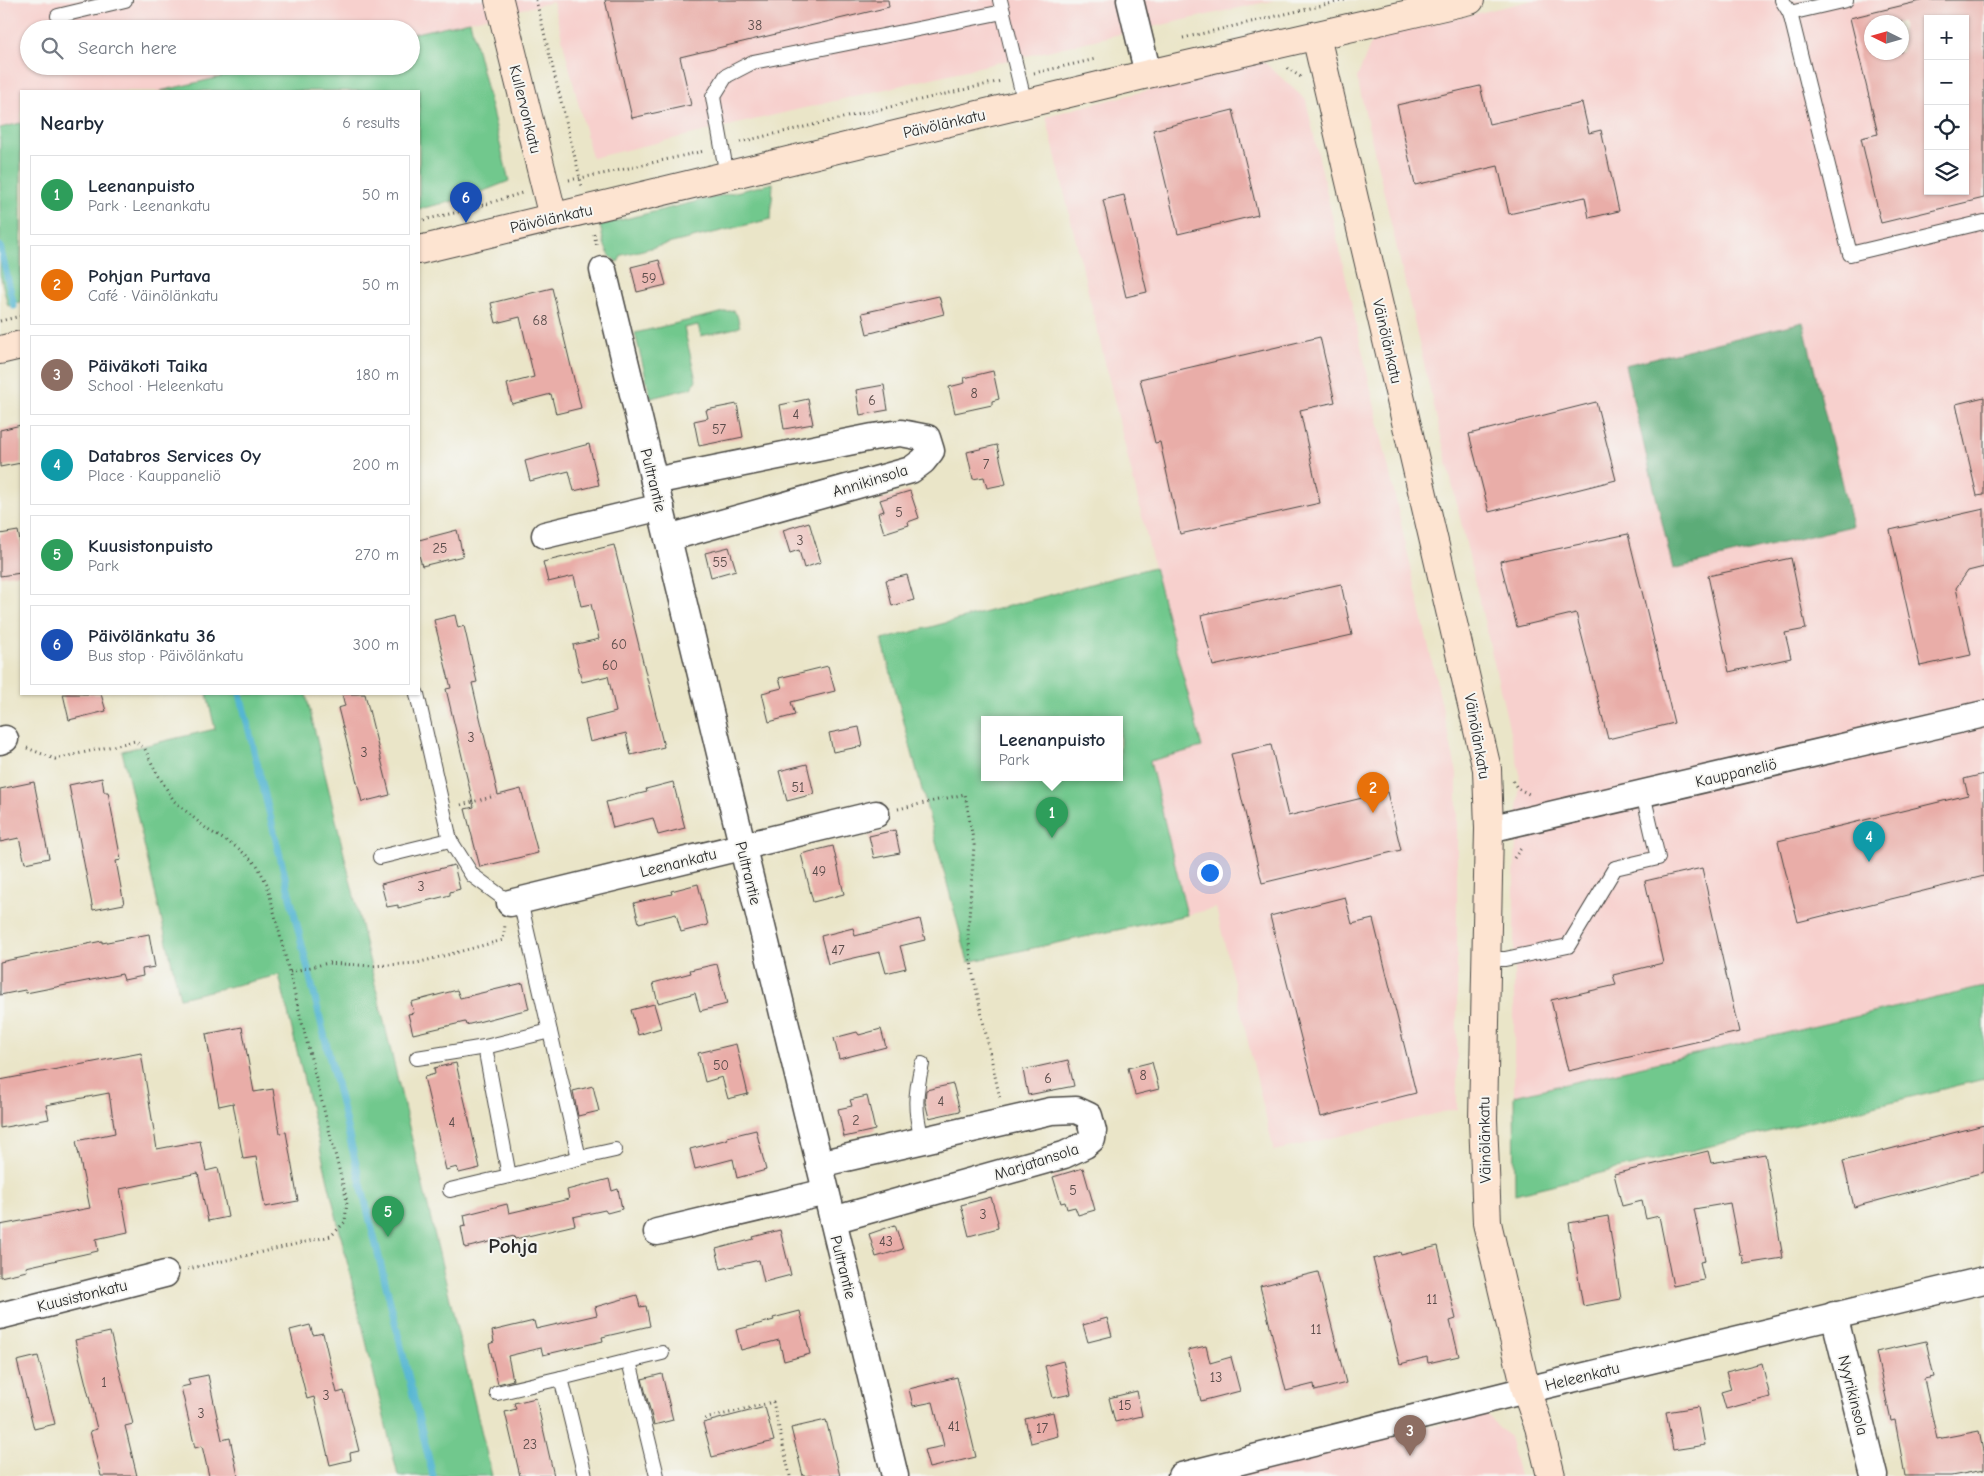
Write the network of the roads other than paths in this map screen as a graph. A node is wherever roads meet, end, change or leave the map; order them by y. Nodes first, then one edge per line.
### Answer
1 (125, 0) edge
2 (499, 0) edge
3 (1130, 0) edge
4 (1470, 0) edge
5 (1782, 0) edge
6 (1846, 0) edge
7 (1002, 6) edge
8 (1790, 13) junction
9 (58, 16) dead end
10 (1316, 36) junction
11 (1148, 74) junction
12 (1025, 104) junction
13 (727, 176) junction
14 (553, 218) junction
15 (1984, 222) edge
16 (420, 250) edge
17 (603, 270) road end
18 (20, 345) edge
19 (0, 350) edge
20 (654, 482) junction
21 (660, 507) junction
22 (546, 535) dead end
23 (668, 538) junction
24 (417, 695) edge
25 (1984, 714) edge
26 (1643, 794) junction
27 (876, 814) road end
28 (1489, 829) junction
29 (450, 840) junction
30 (742, 846) junction
31 (380, 857) dead end
32 (515, 902) junction
33 (1485, 959) junction
34 (550, 1031) junction
35 (485, 1047) junction
36 (417, 1058) dead end
37 (922, 1064) dead end
38 (922, 1140) junction
39 (615, 1150) dead end
40 (579, 1158) junction
41 (819, 1164) junction
42 (509, 1176) junction
43 (450, 1190) dead end
44 (826, 1192) junction
45 (833, 1220) junction
46 (657, 1232) dead end
47 (165, 1274) road end
48 (1984, 1280) edge
49 (1834, 1315) junction
50 (0, 1316) edge
51 (662, 1353) dead end
52 (629, 1361) junction
53 (561, 1378) junction
54 (1526, 1390) junction
55 (497, 1394) dead end
56 (585, 1476) edge
57 (657, 1476) edge
58 (895, 1476) edge
59 (1182, 1476) edge
60 (1551, 1476) edge
61 (1874, 1476) edge

1 - 9 lane
2 - 14 street, Kullervonkatu
3 - 11 street
4 - 10 street, Päivölänkatu
5 - 8 lane
6 - 8 lane
7 - 12 lane
7 - 13 lane
8 - 15 lane
10 - 11 street, Päivölänkatu
10 - 28 street, Väinölänkatu
11 - 12 street, Päivölänkatu
12 - 13 street, Päivölänkatu
13 - 14 street, Päivölänkatu
14 - 16 street, Päivölänkatu
17 - 20 street, Pultrantie
18 - 19 street
20 - 21 street, Pultrantie
20 - 23 street, Annikinsola
21 - 22 street
21 - 23 street, Pultrantie
23 - 30 street, Pultrantie
24 - 29 lane
25 - 26 street, Kauppaneliö
26 - 28 street, Kauppaneliö
26 - 33 lane
27 - 30 street, Leenankatu
28 - 33 street, Väinölänkatu
29 - 31 lane
29 - 32 lane
30 - 32 street, Leenankatu
30 - 41 street, Pultrantie
32 - 34 lane
33 - 54 street, Väinölänkatu
34 - 35 lane
34 - 40 lane
35 - 36 lane
35 - 42 lane
37 - 38 lane
38 - 41 street, Marjatansola
38 - 45 street, Marjatansola
39 - 40 lane
40 - 42 lane
41 - 44 street, Pultrantie
42 - 43 lane
44 - 45 street, Pultrantie
44 - 46 street
45 - 58 street, Pultrantie
47 - 50 street, Kuusistonkatu
48 - 49 street, Heleenkatu
49 - 54 street, Heleenkatu
49 - 61 street, Nyyrikinsola
51 - 52 lane
52 - 53 lane
52 - 57 lane
53 - 55 lane
53 - 56 lane
54 - 59 street, Heleenkatu
54 - 60 street, Väinölänkatu

